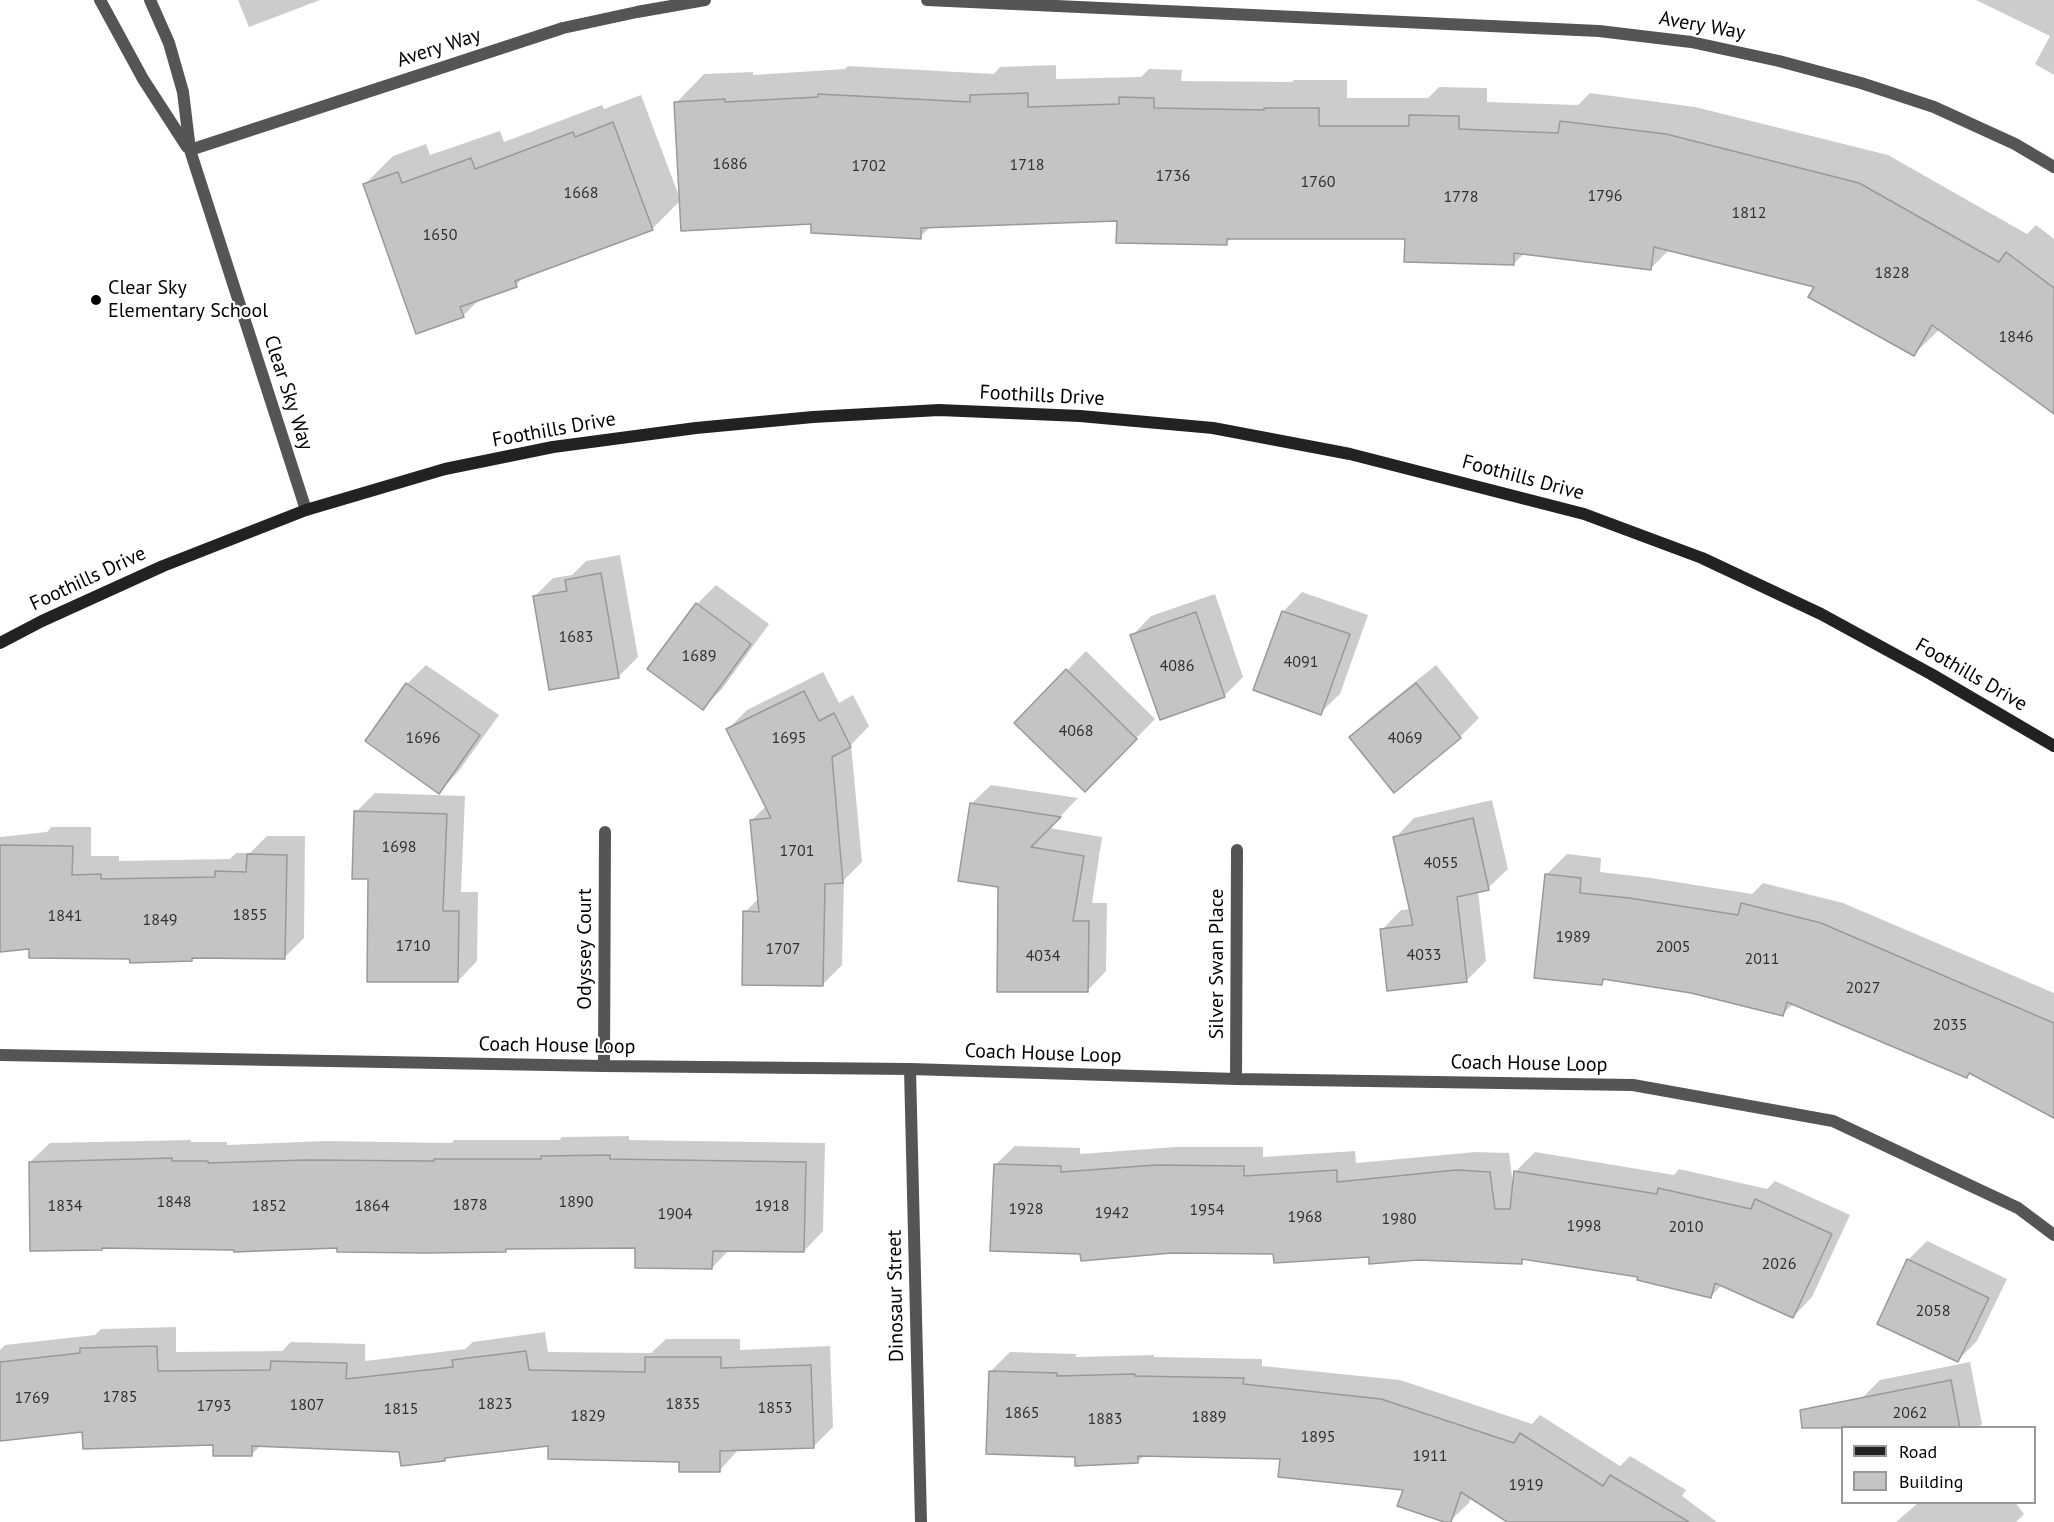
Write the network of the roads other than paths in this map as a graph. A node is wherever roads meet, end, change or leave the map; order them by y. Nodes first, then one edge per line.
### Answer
1 (100, 0) edge
2 (150, 0) edge
3 (705, 0) edge
4 (927, 0) edge
5 (190, 150) junction
6 (2054, 167) edge
7 (306, 510) junction
8 (0, 643) edge
9 (2054, 746) edge
10 (605, 832) dead end
11 (1237, 850) dead end
12 (0, 1055) edge
13 (604, 1066) junction
14 (910, 1070) junction
15 (1236, 1079) junction
16 (2054, 1235) edge
17 (921, 1522) edge

1 - 5 street, Clear Sky Way
2 - 5 street, Clear Sky Way
3 - 5 street, Avery Way
4 - 6 street, Avery Way
5 - 7 street, Clear Sky Way
7 - 8 street, Foothills Drive
7 - 9 street, Foothills Drive
10 - 13 street, Odyssey Court
11 - 15 street, Silver Swan Place
12 - 13 street, Coach House Loop
13 - 14 street, Coach House Loop
14 - 15 street, Coach House Loop
14 - 17 street, Dinosaur Street
15 - 16 street, Coach House Loop

